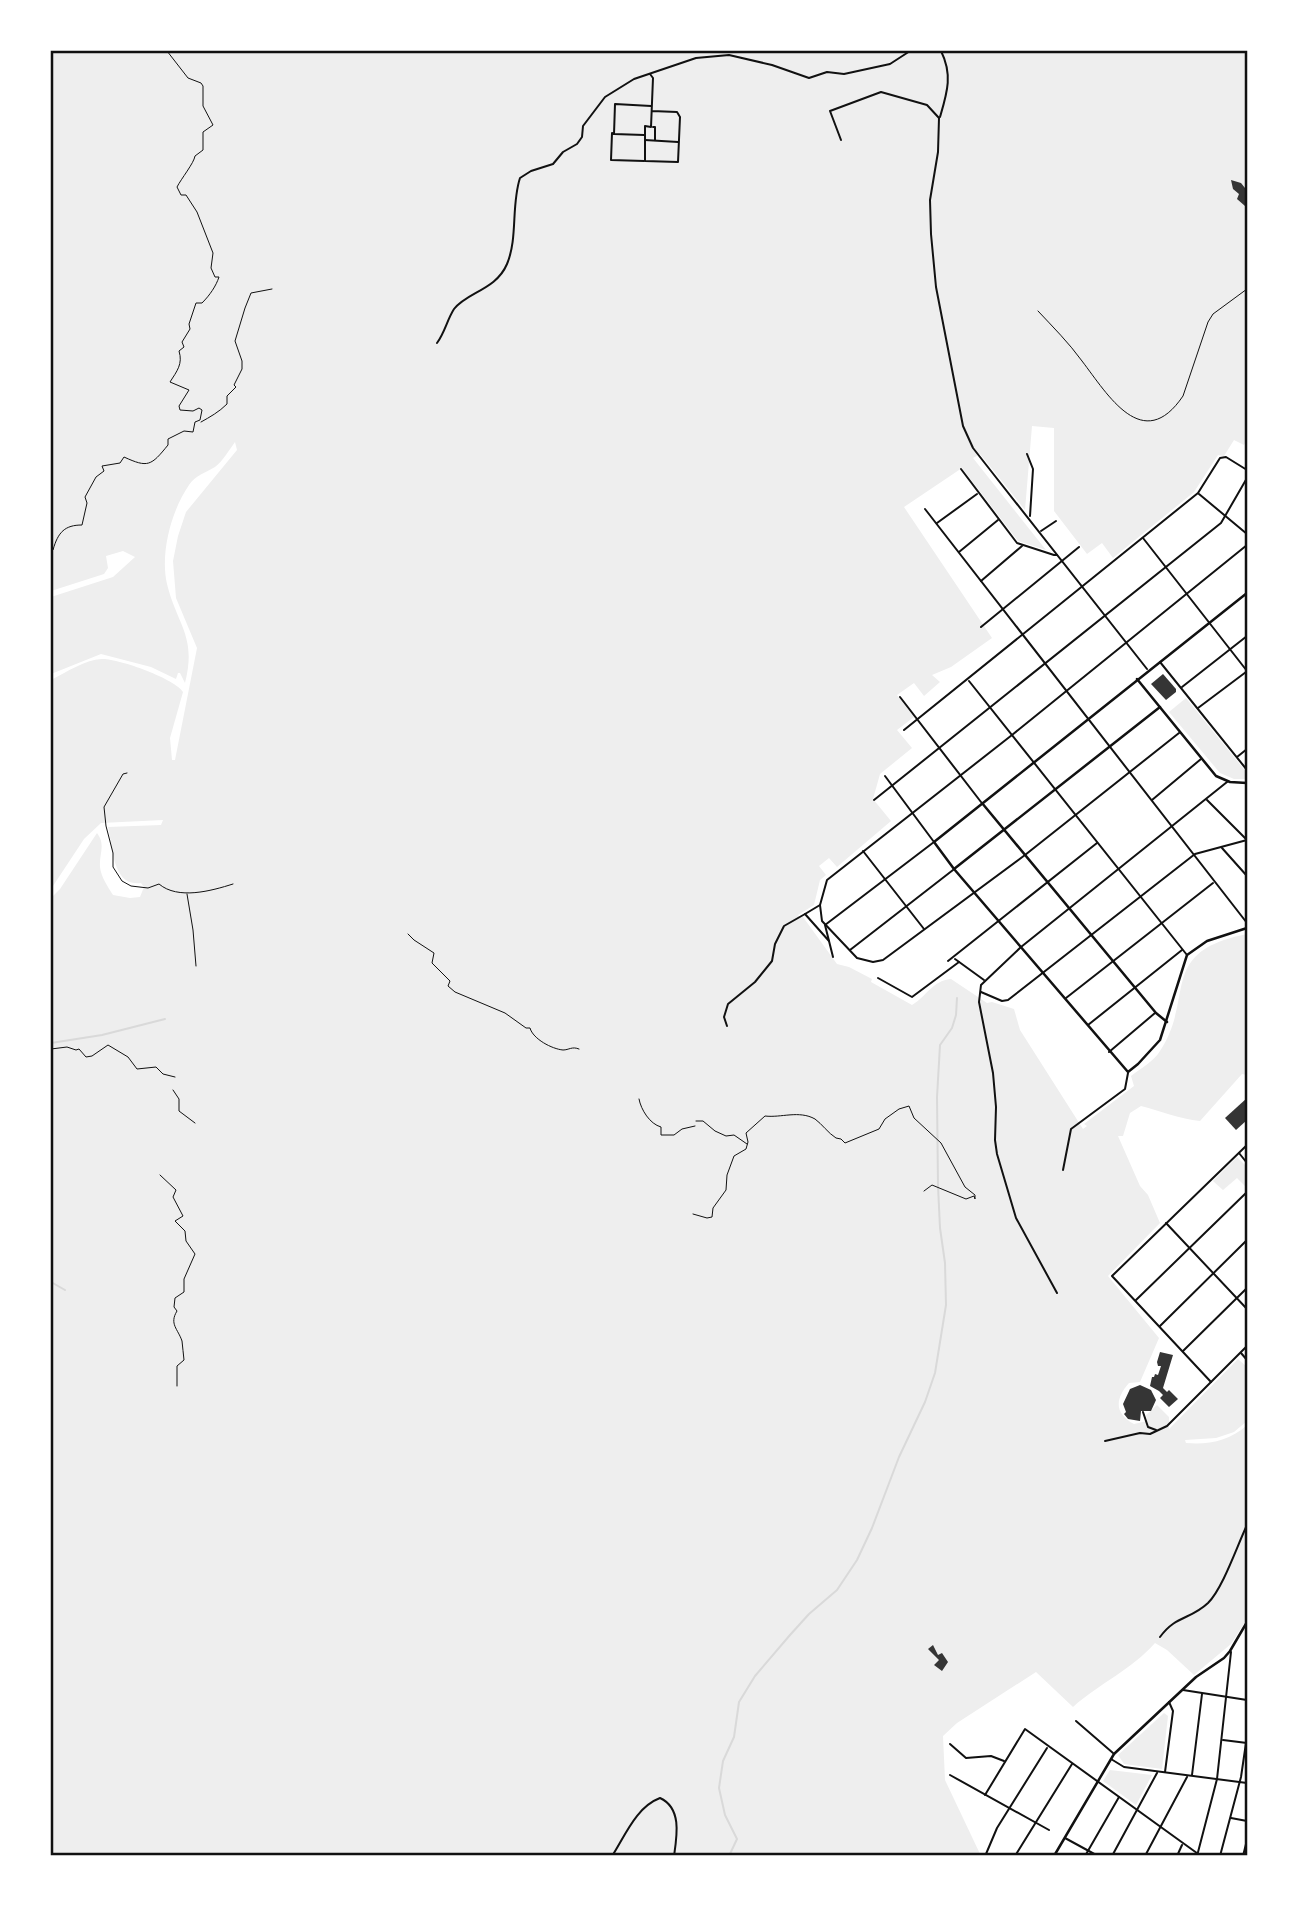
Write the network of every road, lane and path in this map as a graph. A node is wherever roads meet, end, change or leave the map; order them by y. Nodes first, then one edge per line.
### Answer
1 (167, 51) edge
2 (187, 51) edge
3 (203, 51) edge
4 (910, 51) edge
5 (941, 51) edge
6 (650, 74) junction
7 (652, 106) junction
8 (652, 111) junction
9 (939, 118) junction
10 (651, 127) junction
11 (614, 134) junction
12 (645, 135) junction
13 (645, 140) junction
14 (841, 140) dead end
15 (655, 141) junction
16 (679, 142) junction
17 (645, 161) junction
18 (272, 289) dead end
19 (1247, 289) edge
20 (1038, 311) dead end
21 (437, 343) dead end
22 (200, 420) junction
23 (1027, 454) dead end
24 (961, 469) dead end
25 (1247, 470) edge
26 (1247, 478) edge
27 (978, 493) junction
28 (1198, 493) junction
29 (925, 509) dead end
30 (1030, 517) junction
31 (1226, 517) junction
32 (999, 520) junction
33 (1056, 521) dead end
34 (936, 524) junction
35 (1040, 532) junction
36 (1247, 534) edge
37 (1143, 537) junction
38 (1247, 545) edge
39 (1023, 546) junction
40 (1079, 547) dead end
41 (51, 551) edge
42 (958, 553) junction
43 (1058, 554) junction
44 (1063, 560) junction
45 (1166, 567) junction
46 (980, 581) junction
47 (1083, 587) junction
48 (1247, 593) edge
49 (1188, 595) junction
50 (1002, 609) junction
51 (1104, 616) junction
52 (1209, 622) junction
53 (981, 626) dead end
54 (1023, 635) junction
55 (1247, 636) edge
56 (1126, 643) junction
57 (1230, 649) junction
58 (1160, 661) junction
59 (1044, 662) junction
60 (1148, 670) junction
61 (1247, 671) edge
62 (1138, 679) junction
63 (968, 680) junction
64 (1181, 688) junction
65 (1066, 690) junction
66 (900, 697) dead end
67 (989, 706) junction
68 (1160, 707) junction
69 (1198, 708) junction
70 (917, 719) junction
71 (1088, 719) junction
72 (904, 730) dead end
73 (1180, 733) junction
74 (1012, 735) junction
75 (940, 747) junction
76 (1108, 747) junction
77 (1247, 749) edge
78 (1237, 757) junction
79 (1200, 759) junction
80 (1033, 762) junction
81 (1245, 765) edge
82 (1247, 770) edge
83 (127, 773) dead end
84 (1128, 773) junction
85 (961, 774) junction
86 (885, 776) dead end
87 (1227, 782) junction
88 (1247, 783) edge
89 (892, 786) junction
90 (1054, 790) junction
91 (1206, 799) junction
92 (874, 800) dead end
93 (1151, 800) junction
94 (982, 803) junction
95 (912, 812) junction
96 (1074, 815) junction
97 (1172, 826) junction
98 (1004, 830) junction
99 (1247, 840) edge
100 (934, 842) junction
101 (1097, 843) junction
102 (1221, 847) junction
103 (863, 851) junction
104 (1195, 854) junction
105 (1025, 855) junction
106 (954, 869) junction
107 (1118, 869) junction
108 (1247, 876) edge
109 (885, 879) junction
110 (1215, 881) junction
111 (1048, 883) junction
112 (233, 884) dead end
113 (186, 892) junction
114 (975, 893) junction
115 (1141, 897) junction
116 (820, 905) junction
117 (906, 906) junction
118 (1070, 909) junction
119 (805, 914) junction
120 (999, 921) junction
121 (1161, 922) junction
122 (1247, 923) edge
123 (825, 926) junction
124 (1247, 928) edge
125 (925, 929) junction
126 (408, 934) dead end
127 (1092, 936) junction
128 (830, 942) junction
129 (1021, 947) junction
130 (1182, 949) junction
131 (849, 951) junction
132 (1187, 955) junction
133 (833, 957) dead end
134 (953, 957) junction
135 (948, 961) dead end
136 (960, 962) junction
137 (1113, 962) junction
138 (196, 966) dead end
139 (1043, 972) junction
140 (878, 978) dead end
141 (985, 981) junction
142 (1134, 987) junction
143 (979, 991) junction
144 (1066, 999) junction
145 (1156, 1013) junction
146 (1167, 1022) junction
147 (727, 1026) dead end
148 (1088, 1026) junction
149 (51, 1048) edge
150 (579, 1049) dead end
151 (1109, 1052) junction
152 (1128, 1072) junction
153 (175, 1077) dead end
154 (173, 1090) dead end
155 (639, 1099) dead end
156 (696, 1121) dead end
157 (195, 1123) dead end
158 (695, 1126) dead end
159 (748, 1144) junction
160 (1247, 1145) edge
161 (1239, 1153) junction
162 (1247, 1163) edge
163 (1062, 1170) dead end
164 (160, 1175) dead end
165 (924, 1191) dead end
166 (1247, 1192) edge
167 (693, 1214) dead end
168 (1166, 1223) junction
169 (1247, 1240) edge
170 (1190, 1248) junction
171 (1213, 1273) junction
172 (1247, 1288) edge
173 (1057, 1293) dead end
174 (1237, 1298) junction
175 (1135, 1301) junction
176 (1247, 1309) edge
177 (1159, 1326) junction
178 (1247, 1346) edge
179 (1182, 1352) junction
180 (1240, 1352) junction
181 (1247, 1360) edge
182 (1211, 1382) junction
183 (177, 1386) dead end
184 (1143, 1412) dead end
185 (1148, 1427) junction
186 (1157, 1430) junction
187 (1140, 1433) junction
188 (1105, 1441) dead end
189 (1247, 1525) edge
190 (1247, 1622) edge
191 (1160, 1637) dead end
192 (1230, 1651) junction
193 (1182, 1690) junction
194 (1202, 1695) junction
195 (1227, 1698) junction
196 (1247, 1700) edge
197 (1169, 1702) junction
198 (1076, 1721) dead end
199 (1222, 1740) junction
200 (1247, 1743) edge
201 (950, 1744) dead end
202 (1048, 1747) junction
203 (1114, 1754) junction
204 (1110, 1758) junction
205 (1005, 1761) junction
206 (1072, 1763) junction
207 (1157, 1772) junction
208 (1165, 1773) junction
209 (950, 1775) dead end
210 (1190, 1776) junction
211 (1217, 1779) junction
212 (1097, 1781) junction
213 (1240, 1782) junction
214 (1247, 1783) edge
215 (985, 1795) junction
216 (1119, 1797) junction
217 (1010, 1808) junction
218 (1137, 1811) junction
219 (1230, 1818) junction
220 (1035, 1821) junction
221 (1247, 1821) edge
222 (1161, 1828) junction
223 (1049, 1830) dead end
224 (1064, 1838) junction
225 (1247, 1840) edge
226 (1183, 1844) junction
227 (1088, 1851) junction
228 (986, 1854) dead end
229 (1199, 1855) edge
230 (612, 1856) edge
231 (674, 1856) edge
232 (1015, 1856) edge
233 (1054, 1856) edge
234 (1085, 1856) edge
235 (1097, 1856) edge
236 (1112, 1856) edge
237 (1145, 1856) edge
238 (1177, 1856) edge
239 (1220, 1856) edge
240 (1243, 1856) edge

1 - 22 path
2 - 3 path
4 - 6 street
5 - 9 street
6 - 7 street
6 - 21 street
7 - 8 street
7 - 11 street
8 - 10 street
8 - 16 street
9 - 14 street
9 - 30 street
10 - 12 street
10 - 15 street
11 - 12 street
11 - 17 street
12 - 13 street
13 - 15 street
13 - 17 street
15 - 16 street
16 - 17 street
18 - 22 path
19 - 20 path
22 - 41 path
23 - 30 street
24 - 27 street
25 - 28 street
26 - 31 street
27 - 32 street
27 - 34 street
28 - 31 street
28 - 37 street
29 - 34 street
30 - 35 street
31 - 36 street
31 - 45 street
32 - 39 street
32 - 42 street
33 - 35 street
34 - 42 street
35 - 43 street
37 - 45 street
37 - 47 street
38 - 49 street
39 - 43 street
39 - 46 street
40 - 44 street
42 - 46 street
43 - 44 street
44 - 47 street
44 - 50 street
45 - 49 street
45 - 51 street
46 - 50 street
47 - 51 street
47 - 54 street
48 - 52 street
49 - 52 street
49 - 56 street
50 - 53 street
50 - 54 street
51 - 56 street
51 - 59 street
52 - 57 street
52 - 58 street
54 - 59 street
54 - 63 street
55 - 57 street
56 - 60 street
56 - 65 street
57 - 61 street
57 - 64 street
58 - 60 street
58 - 64 street
59 - 65 street
59 - 67 street
60 - 62 street
61 - 69 street
62 - 68 street
62 - 71 street
63 - 67 street
63 - 70 street
64 - 69 street
65 - 71 street
65 - 74 street
66 - 70 street
67 - 74 street
67 - 75 street
68 - 73 street
68 - 76 street
69 - 78 street
70 - 72 street
70 - 75 street
71 - 76 street
71 - 80 street
73 - 79 street
73 - 84 street
74 - 80 street
74 - 85 street
75 - 85 street
75 - 89 street
76 - 84 street
76 - 90 street
77 - 78 street
78 - 81 street
79 - 87 street
79 - 93 street
80 - 90 street
80 - 94 street
81 - 82 street
83 - 113 path
84 - 93 street
84 - 96 street
85 - 94 street
85 - 95 street
86 - 89 street
87 - 88 street
87 - 91 street
89 - 92 street
89 - 95 street
90 - 96 street
90 - 98 street
91 - 97 street
91 - 99 street
93 - 97 street
94 - 98 street
94 - 100 street
95 - 100 street
95 - 103 street
96 - 101 street
96 - 105 street
97 - 104 street
97 - 107 street
98 - 105 street
98 - 106 street
99 - 102 street
100 - 106 street
100 - 109 street
101 - 107 street
101 - 111 street
102 - 104 street
102 - 108 street
103 - 109 street
103 - 116 street
104 - 110 street
104 - 115 street
105 - 111 street
105 - 114 street
106 - 114 street
106 - 117 street
107 - 115 street
107 - 118 street
109 - 117 street
109 - 123 street
110 - 121 street
110 - 122 street
111 - 118 street
111 - 120 street
112 - 113 path
113 - 138 path
114 - 120 street
114 - 125 street
115 - 121 street
115 - 127 street
116 - 119 street
116 - 123 street
117 - 125 street
117 - 131 street
118 - 127 street
118 - 129 street
119 - 128 street
119 - 147 street
120 - 129 street
120 - 134 street
121 - 130 street
121 - 137 street
123 - 128 street
123 - 131 street
124 - 132 street
125 - 131 street
126 - 150 path
127 - 137 street
127 - 139 street
128 - 133 street
129 - 139 street
129 - 141 street
130 - 132 street
130 - 142 street
132 - 146 street
134 - 135 street
134 - 136 street
136 - 140 street
136 - 141 street
137 - 142 street
137 - 144 street
139 - 143 street
139 - 144 street
141 - 143 street
142 - 145 street
142 - 148 street
143 - 173 street
144 - 148 street
145 - 146 street
145 - 151 street
146 - 152 street
148 - 151 street
149 - 153 path
151 - 152 street
152 - 163 street
154 - 157 path
155 - 158 path
156 - 159 path
159 - 165 path
159 - 167 path
160 - 161 street
161 - 162 street
161 - 168 street
164 - 183 path
166 - 170 street
168 - 170 street
168 - 175 street
169 - 171 street
170 - 171 street
170 - 175 street
171 - 174 street
171 - 177 street
172 - 174 street
174 - 176 street
174 - 179 street
175 - 177 street
177 - 179 street
178 - 180 street
179 - 182 street
180 - 181 street
180 - 182 street
182 - 186 street
184 - 185 street
185 - 186 street
185 - 187 street
186 - 187 street
187 - 188 street
189 - 191 street
190 - 192 street
192 - 193 street
192 - 195 street
193 - 194 street
193 - 197 street
194 - 195 street
194 - 210 street
195 - 196 street
195 - 199 street
197 - 203 street
197 - 208 street
198 - 203 street
199 - 200 street
199 - 211 street
200 - 213 street
201 - 205 street
202 - 205 street
202 - 206 street
202 - 217 street
203 - 204 street
204 - 207 street
204 - 212 street
205 - 215 street
206 - 212 street
206 - 220 street
207 - 208 street
207 - 218 street
208 - 210 street
209 - 215 street
210 - 211 street
210 - 222 street
211 - 213 street
211 - 229 street
212 - 216 street
212 - 224 street
213 - 214 street
213 - 219 street
215 - 217 street
216 - 218 street
216 - 227 street
217 - 220 street
217 - 228 street
218 - 222 street
218 - 236 street
219 - 221 street
219 - 239 street
220 - 223 street
220 - 232 street
222 - 226 street
222 - 237 street
224 - 227 street
224 - 233 street
225 - 240 street
226 - 229 street
226 - 238 street
227 - 234 street
227 - 235 street
230 - 231 street

